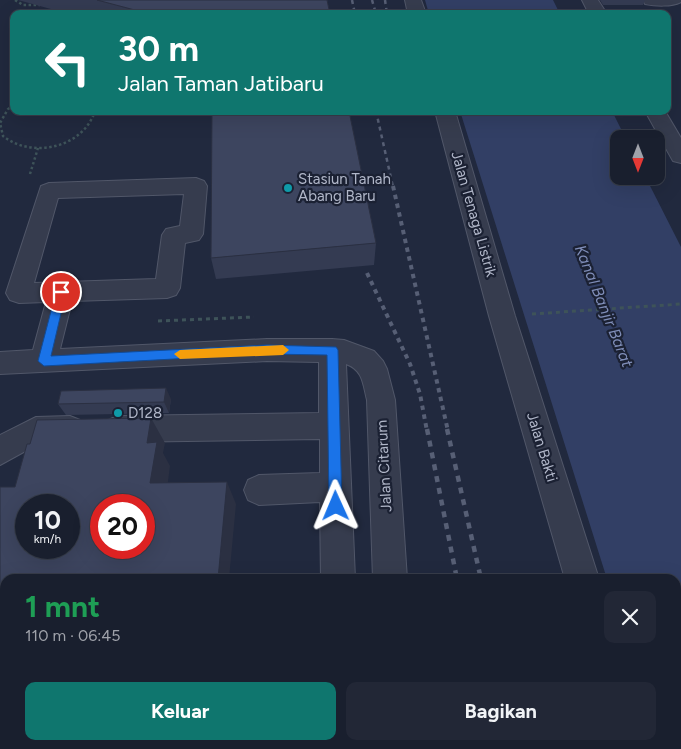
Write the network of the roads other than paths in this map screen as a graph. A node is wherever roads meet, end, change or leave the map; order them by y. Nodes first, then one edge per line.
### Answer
1 (651, 0) edge
2 (674, 0) edge
3 (446, 115) edge
4 (657, 115) edge
5 (681, 156) edge
6 (61, 292) junction
7 (513, 315) joint
8 (332, 350) junction
9 (44, 361) junction
10 (0, 363) edge
11 (334, 426) junction
12 (0, 451) edge
13 (335, 487) junction
14 (259, 490) dead end
15 (338, 574) edge
16 (390, 574) edge
17 (581, 574) edge

1 - 2 street
3 - 7 street, Jalan Tenaga Listrik
4 - 5 street
6 - 6 street
6 - 9 street
7 - 17 street, Jalan Bakti
8 - 9 street
8 - 11 street
8 - 16 street, Jalan Citarum
9 - 10 street
11 - 12 street
11 - 13 street
13 - 14 street
13 - 15 street

